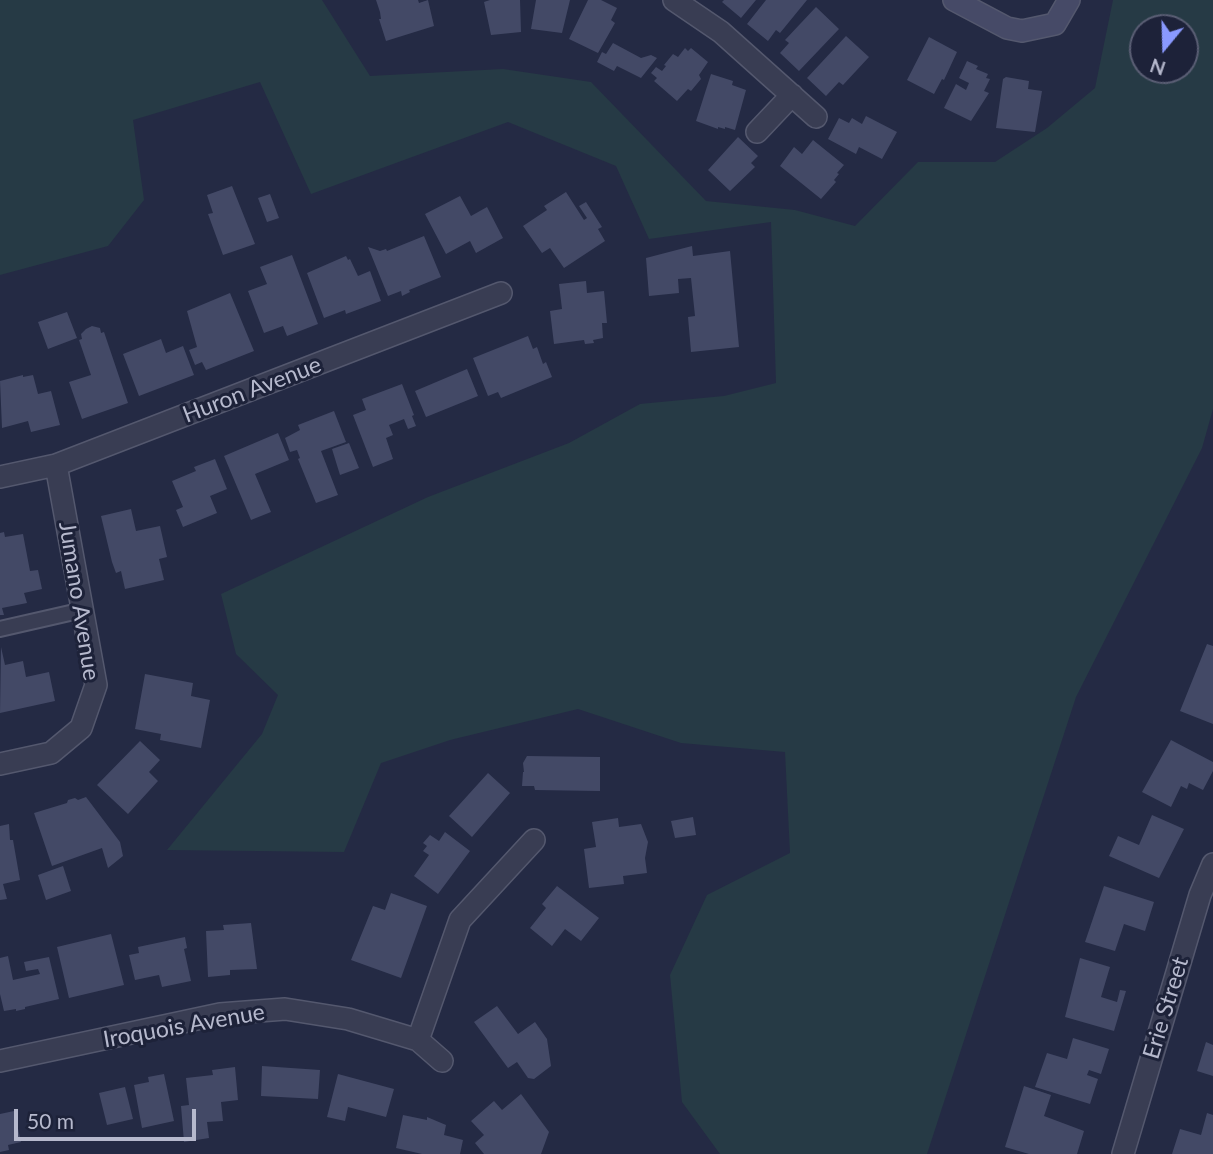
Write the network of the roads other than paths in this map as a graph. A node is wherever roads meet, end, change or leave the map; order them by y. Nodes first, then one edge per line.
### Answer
1 (674, 0) edge
2 (954, 0) edge
3 (1069, 0) edge
4 (793, 95) junction
5 (816, 117) dead end
6 (757, 132) dead end
7 (501, 293) dead end
8 (56, 465) junction
9 (0, 477) edge
10 (83, 610) junction
11 (0, 629) edge
12 (0, 764) edge
13 (534, 840) dead end
14 (1213, 864) edge
15 (418, 1040) junction
16 (0, 1061) edge
17 (442, 1061) dead end
18 (1123, 1154) edge

1 - 4 street
2 - 3 street
4 - 5 street
4 - 6 street
7 - 8 street, Huron Avenue
8 - 9 street, Huron Avenue
8 - 10 street, Jumano Avenue
10 - 11 lane
10 - 12 street, Jumano Avenue
13 - 15 street
14 - 18 street, Erie Street
15 - 16 street, Iroquois Avenue
15 - 17 street, Iroquois Avenue

